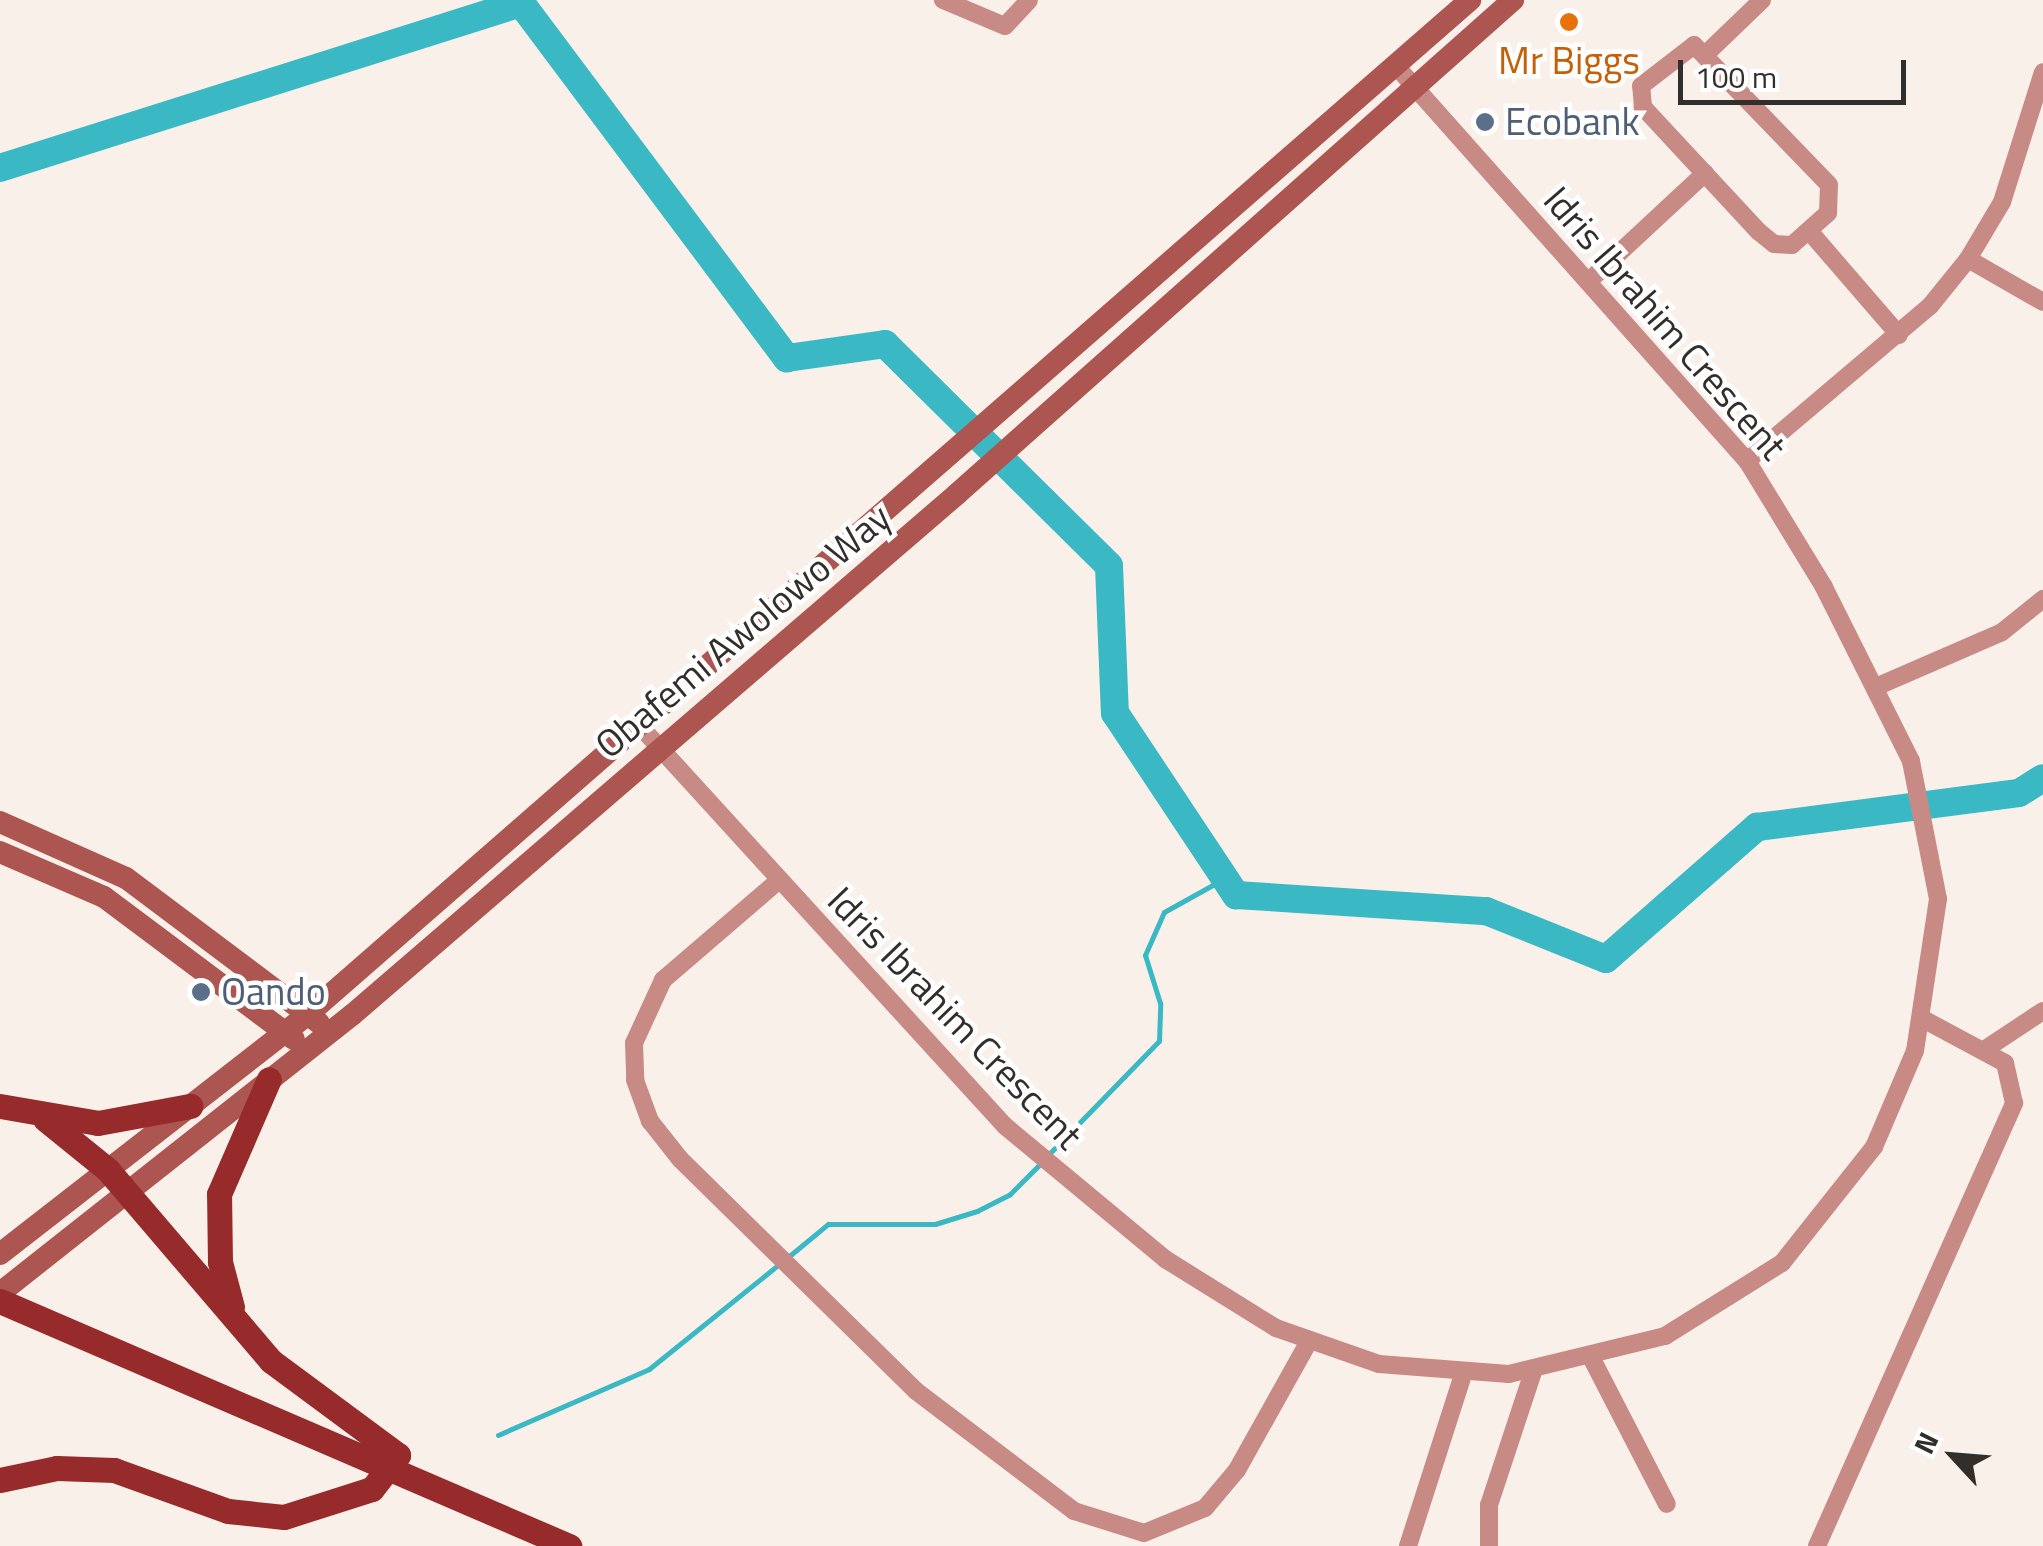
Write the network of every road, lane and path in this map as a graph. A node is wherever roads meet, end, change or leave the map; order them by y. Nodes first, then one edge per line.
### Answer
1 (944, 0) edge
2 (1029, 0) edge
3 (1470, 0) edge
4 (1513, 0) edge
5 (1762, 0) edge
6 (1708, 52) junction
7 (1395, 65) junction
8 (2043, 72) edge
9 (1414, 87) junction
10 (1704, 173) junction
11 (1810, 232) junction
12 (1968, 259) junction
13 (1590, 280) junction
14 (2043, 302) edge
15 (1899, 335) junction
16 (1747, 462) junction
17 (2043, 600) edge
18 (1878, 686) junction
19 (638, 724) junction
20 (659, 748) junction
21 (0, 822) edge
22 (0, 852) edge
23 (778, 881) junction
24 (2043, 1011) edge
25 (307, 1015) junction
26 (1923, 1019) junction
27 (330, 1031) junction
28 (285, 1033) junction
29 (307, 1048) junction
30 (1987, 1048) junction
31 (269, 1079) junction
32 (0, 1106) edge
33 (190, 1106) junction
34 (45, 1119) junction
35 (108, 1170) junction
36 (127, 1192) junction
37 (6, 1250) edge
38 (0, 1293) edge
39 (0, 1302) edge
40 (236, 1322) junction
41 (1309, 1341) junction
42 (1592, 1358) junction
43 (1534, 1369) junction
44 (1464, 1375) junction
45 (393, 1469) junction
46 (0, 1480) edge
47 (1667, 1504) dead end
48 (569, 1546) edge
49 (1408, 1546) edge
50 (1489, 1546) edge
51 (1817, 1546) edge

1 - 2 street
3 - 7 main road, Obafemi Awolowo Way
4 - 9 main road, Obafemi Awolowo Way
5 - 6 street
6 - 10 street
6 - 11 street
7 - 9 street, Idris Ibrahim Crescent
7 - 19 main road, Obafemi Awolowo Way
8 - 12 street
9 - 13 street, Idris Ibrahim Crescent
9 - 20 main road, Obafemi Awolowo Way
10 - 11 street
10 - 13 street
11 - 15 street
12 - 14 street
12 - 15 street
13 - 16 street, Idris Ibrahim Crescent
15 - 16 street
16 - 18 street, Idris Ibrahim Crescent
17 - 18 street
18 - 26 street, Idris Ibrahim Crescent
19 - 20 street, Idris Ibrahim Crescent
19 - 25 main road, Obafemi Awolowo Way
20 - 23 street, Idris Ibrahim Crescent
20 - 27 main road, Obafemi Awolowo Way
21 - 25 main road
22 - 28 main road
23 - 41 street, Idris Ibrahim Crescent
23 - 41 street
24 - 30 street
25 - 27 main road
25 - 28 main road, Obafemi Awolowo Way
26 - 30 street
26 - 42 street, Idris Ibrahim Crescent
27 - 29 main road, Obafemi Awolowo Way
28 - 29 main road
28 - 33 main road, Obafemi Awolowo Way
29 - 31 main road, Obafemi Awolowo Way
30 - 51 street
31 - 36 main road, Obafemi Awolowo Way
31 - 40 main road
32 - 34 main road
33 - 34 main road
33 - 35 main road, Obafemi Awolowo Way
34 - 35 main road
35 - 36 main road
35 - 37 main road, Obafemi Awolowo Way
36 - 38 main road, Obafemi Awolowo Way
36 - 40 main road
39 - 45 main road
40 - 45 main road
41 - 44 street, Idris Ibrahim Crescent
42 - 43 street, Idris Ibrahim Crescent
42 - 47 street
43 - 44 street, Idris Ibrahim Crescent
43 - 50 street
44 - 49 street
45 - 46 main road
45 - 48 main road

